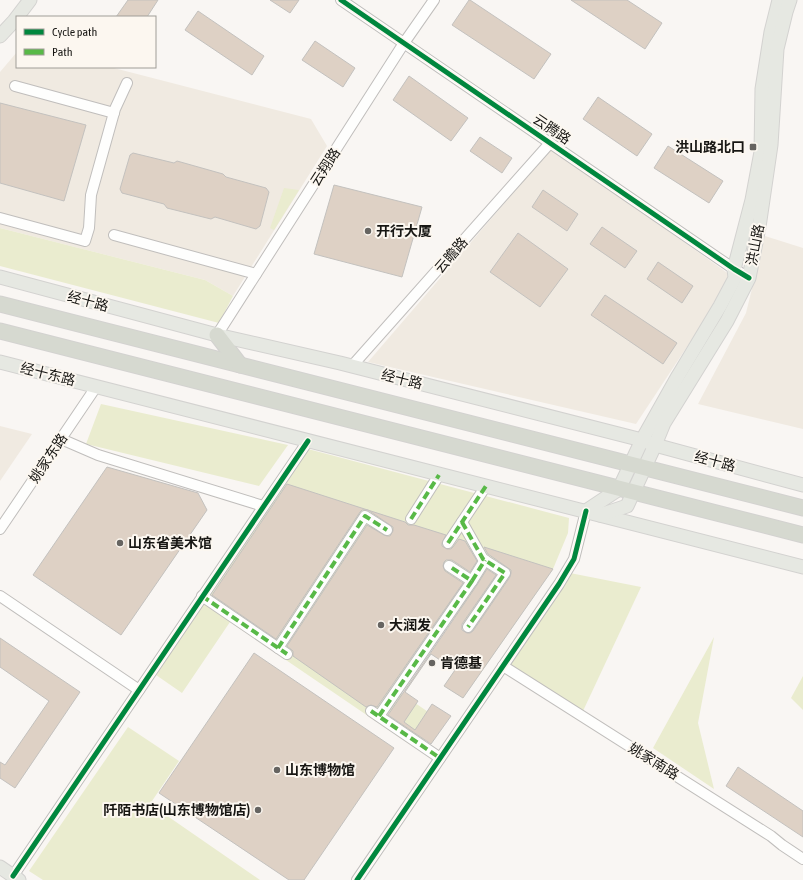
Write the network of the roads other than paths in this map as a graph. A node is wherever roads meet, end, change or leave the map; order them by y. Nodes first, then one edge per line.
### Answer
1 (19, 0) edge
2 (30, 0) edge
3 (341, 0) edge
4 (434, 0) edge
5 (779, 0) edge
6 (790, 0) edge
7 (18, 16) edge
8 (16, 18) edge
9 (0, 25) edge
10 (0, 36) edge
11 (404, 43) junction
12 (127, 83) dead end
13 (15, 86) dead end
14 (114, 113) junction
15 (550, 143) junction
16 (0, 218) edge
17 (114, 235) dead end
18 (734, 269) junction
19 (256, 274) junction
20 (0, 277) edge
21 (749, 278) junction
22 (0, 304) edge
23 (0, 330) edge
24 (217, 335) junction
25 (0, 362) edge
26 (240, 365) junction
27 (352, 366) junction
28 (96, 387) junction
29 (61, 439) junction
30 (642, 440) junction
31 (308, 441) junction
32 (655, 446) junction
33 (630, 464) junction
34 (645, 468) junction
35 (440, 475) junction
36 (803, 484) edge
37 (486, 486) junction
38 (619, 488) junction
39 (634, 492) junction
40 (263, 506) junction
41 (803, 508) edge
42 (586, 512) junction
43 (600, 515) junction
44 (411, 519) dead end
45 (462, 522) junction
46 (0, 529) edge
47 (387, 530) dead end
48 (803, 535) edge
49 (448, 543) dead end
50 (485, 560) junction
51 (449, 566) dead end
52 (803, 567) edge
53 (472, 580) junction
54 (0, 596) edge
55 (202, 596) junction
56 (468, 627) dead end
57 (278, 648) junction
58 (287, 654) dead end
59 (503, 666) junction
60 (138, 690) junction
61 (440, 758) junction
62 (803, 859) edge
63 (0, 867) edge
64 (16, 878) edge
65 (357, 880) edge

1 - 9 main road
2 - 7 main road
3 - 11 street, 云腾路
4 - 11 street, 云翔路
5 - 18 main road, 洪山路
6 - 21 main road, 洪山路
8 - 10 main road
11 - 15 street, 云腾路
11 - 19 street, 云翔路
12 - 14 street
13 - 14 street
14 - 16 street
15 - 18 street, 云腾路
15 - 27 street, 云瞻路
17 - 19 street
18 - 21 street, 云腾路
18 - 30 main road, 洪山路
19 - 24 street, 云翔路
20 - 24 main road, 经十路
21 - 32 main road, 洪山路
22 - 26 highway, 经十路
23 - 38 highway
24 - 26 highway
24 - 27 main road, 经十路
25 - 28 main road, 经十东路
26 - 33 highway, 经十路
27 - 30 main road, 经十路
28 - 29 street, 姚家东路
28 - 31 main road
29 - 40 street
29 - 46 street, 姚家东路
30 - 32 main road, 经十路
30 - 33 main road, 洪山路
31 - 35 main road
31 - 40 street
32 - 34 main road, 洪山路
32 - 36 main road, 经十路
33 - 34 highway, 经十路
33 - 38 main road, 洪山路
34 - 39 main road, 洪山路
34 - 41 highway, 经十路
35 - 37 main road
35 - 44 street
37 - 42 main road
37 - 45 street
38 - 39 highway
38 - 42 main road, 洪山路
39 - 43 main road, 洪山路
39 - 48 highway
40 - 55 street
42 - 43 main road
42 - 59 street
43 - 52 main road
45 - 49 street
45 - 50 street
47 - 57 street
50 - 53 street
50 - 56 street
51 - 53 street
53 - 61 street
54 - 60 street
55 - 57 street
55 - 60 street
57 - 58 street
59 - 61 street
59 - 62 street, 姚家南路
60 - 64 street
61 - 65 street
63 - 64 main road

